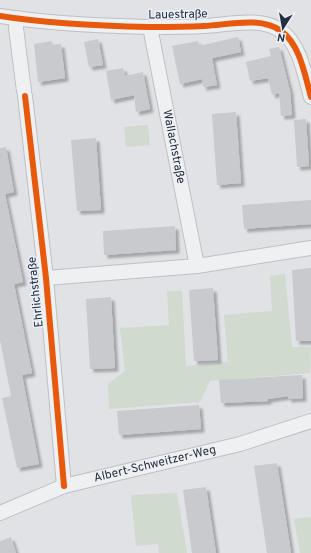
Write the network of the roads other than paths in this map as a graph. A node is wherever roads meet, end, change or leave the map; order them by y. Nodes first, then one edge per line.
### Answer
1 (0, 16) edge
2 (17, 18) junction
3 (150, 27) junction
4 (311, 97) edge
5 (311, 248) edge
6 (197, 266) junction
7 (46, 278) junction
8 (311, 422) edge
9 (64, 486) junction
10 (0, 513) edge

1 - 2 street, Lauestraße
2 - 3 street, Lauestraße
2 - 7 street, Ehrlichstraße
3 - 4 street, Lauestraße
3 - 6 street, Wallachstraße
5 - 6 street
6 - 7 street
7 - 9 street, Ehrlichstraße
8 - 9 street, Albert-Schweitzer-Weg
9 - 10 street, Albert-Schweitzer-Weg

